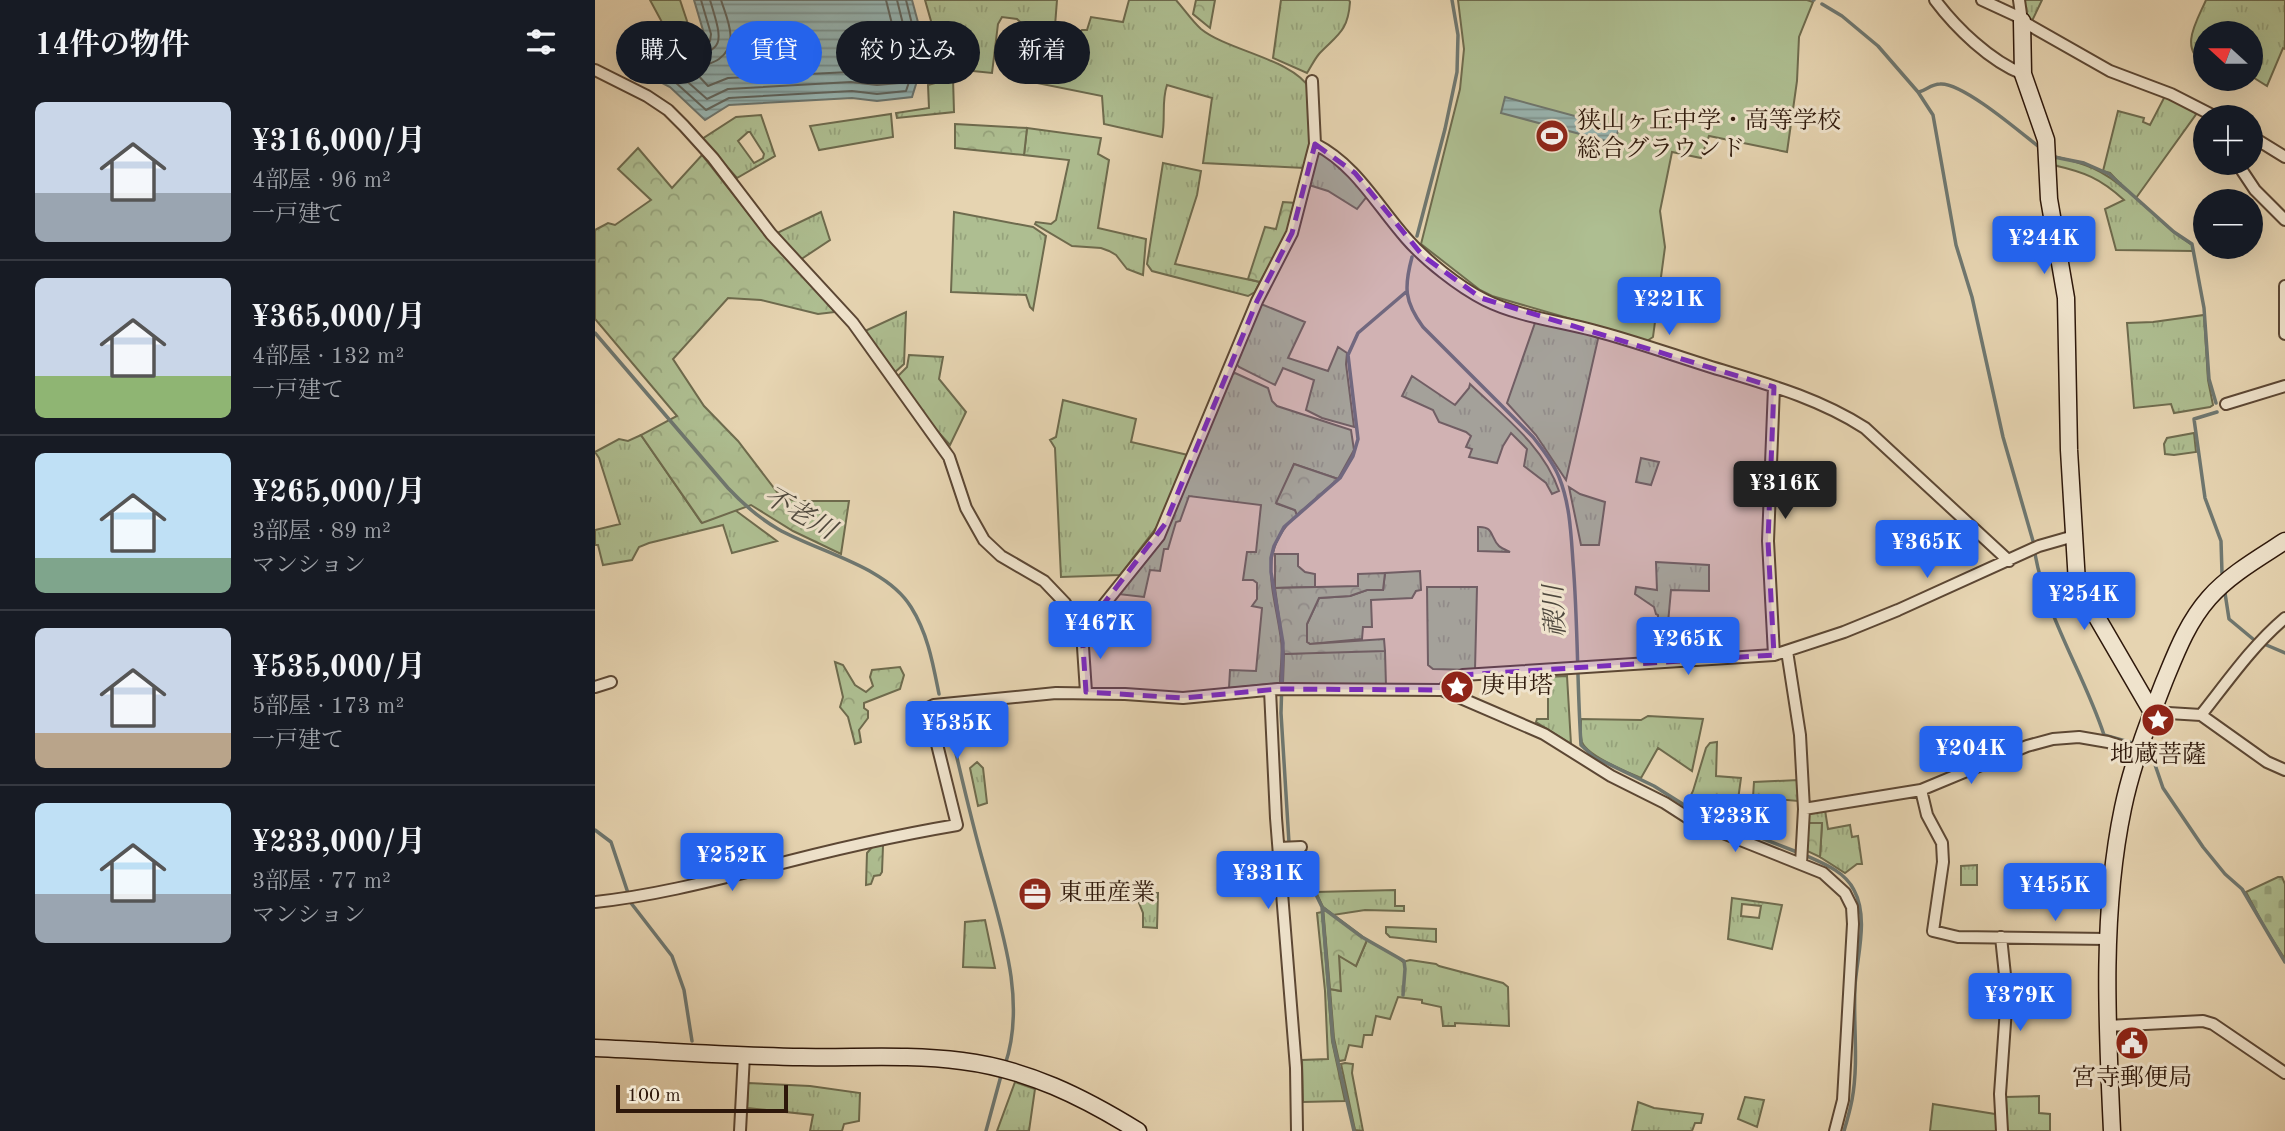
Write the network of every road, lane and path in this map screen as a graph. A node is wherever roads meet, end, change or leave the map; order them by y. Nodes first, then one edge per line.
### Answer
1 (1935, 0) edge
2 (1982, 0) edge
3 (2019, 0) edge
4 (2022, 20) junction
5 (595, 70) edge
6 (2023, 74) junction
7 (1312, 80) dead end
8 (2193, 107) edge
9 (2263, 143) edge
10 (1315, 144) junction
11 (2285, 157) edge
12 (2245, 175) edge
13 (2285, 219) edge
14 (2285, 286) edge
15 (2285, 334) edge
16 (2285, 386) edge
17 (1774, 387) junction
18 (2226, 404) dead end
19 (2074, 536) junction
20 (2285, 541) edge
21 (2009, 561) junction
22 (2285, 618) edge
23 (1082, 632) junction
24 (1787, 651) junction
25 (1774, 655) junction
26 (611, 682) dead end
27 (595, 687) edge
28 (1274, 690) junction
29 (1442, 690) junction
30 (1086, 692) junction
31 (2152, 712) junction
32 (2201, 715) junction
33 (2140, 747) junction
34 (2285, 770) edge
35 (1921, 790) junction
36 (1804, 810) junction
37 (1301, 847) dead end
38 (1282, 848) junction
39 (1801, 864) junction
40 (595, 902) edge
41 (2001, 937) junction
42 (2108, 939) junction
43 (2107, 1026) junction
44 (595, 1048) edge
45 (744, 1055) junction
46 (2285, 1073) edge
47 (740, 1131) edge
48 (1138, 1131) edge
49 (1297, 1131) edge
50 (1835, 1131) edge
51 (2002, 1131) edge
52 (2112, 1131) edge

1 - 6 street
2 - 4 street
3 - 4 street
4 - 6 street
4 - 8 street
5 - 23 street
6 - 19 street
7 - 10 street
9 - 11 street
10 - 17 street
10 - 23 street
12 - 13 street
14 - 15 street
16 - 18 street
17 - 21 street
17 - 25 street
19 - 21 street
19 - 31 street
20 - 31 street
21 - 24 street
22 - 32 street
23 - 30 street
24 - 25 street
24 - 36 street
25 - 29 street
26 - 27 street
28 - 29 street
28 - 30 street
28 - 38 street
29 - 39 street
30 - 40 street
31 - 32 street
31 - 33 street
32 - 34 street
33 - 35 street
33 - 42 street
35 - 36 street
35 - 41 street
36 - 39 street
37 - 38 street
38 - 49 street
39 - 50 street
41 - 42 street
41 - 51 street
42 - 43 street
43 - 46 street
43 - 52 street
44 - 45 street
45 - 47 street
45 - 48 street

